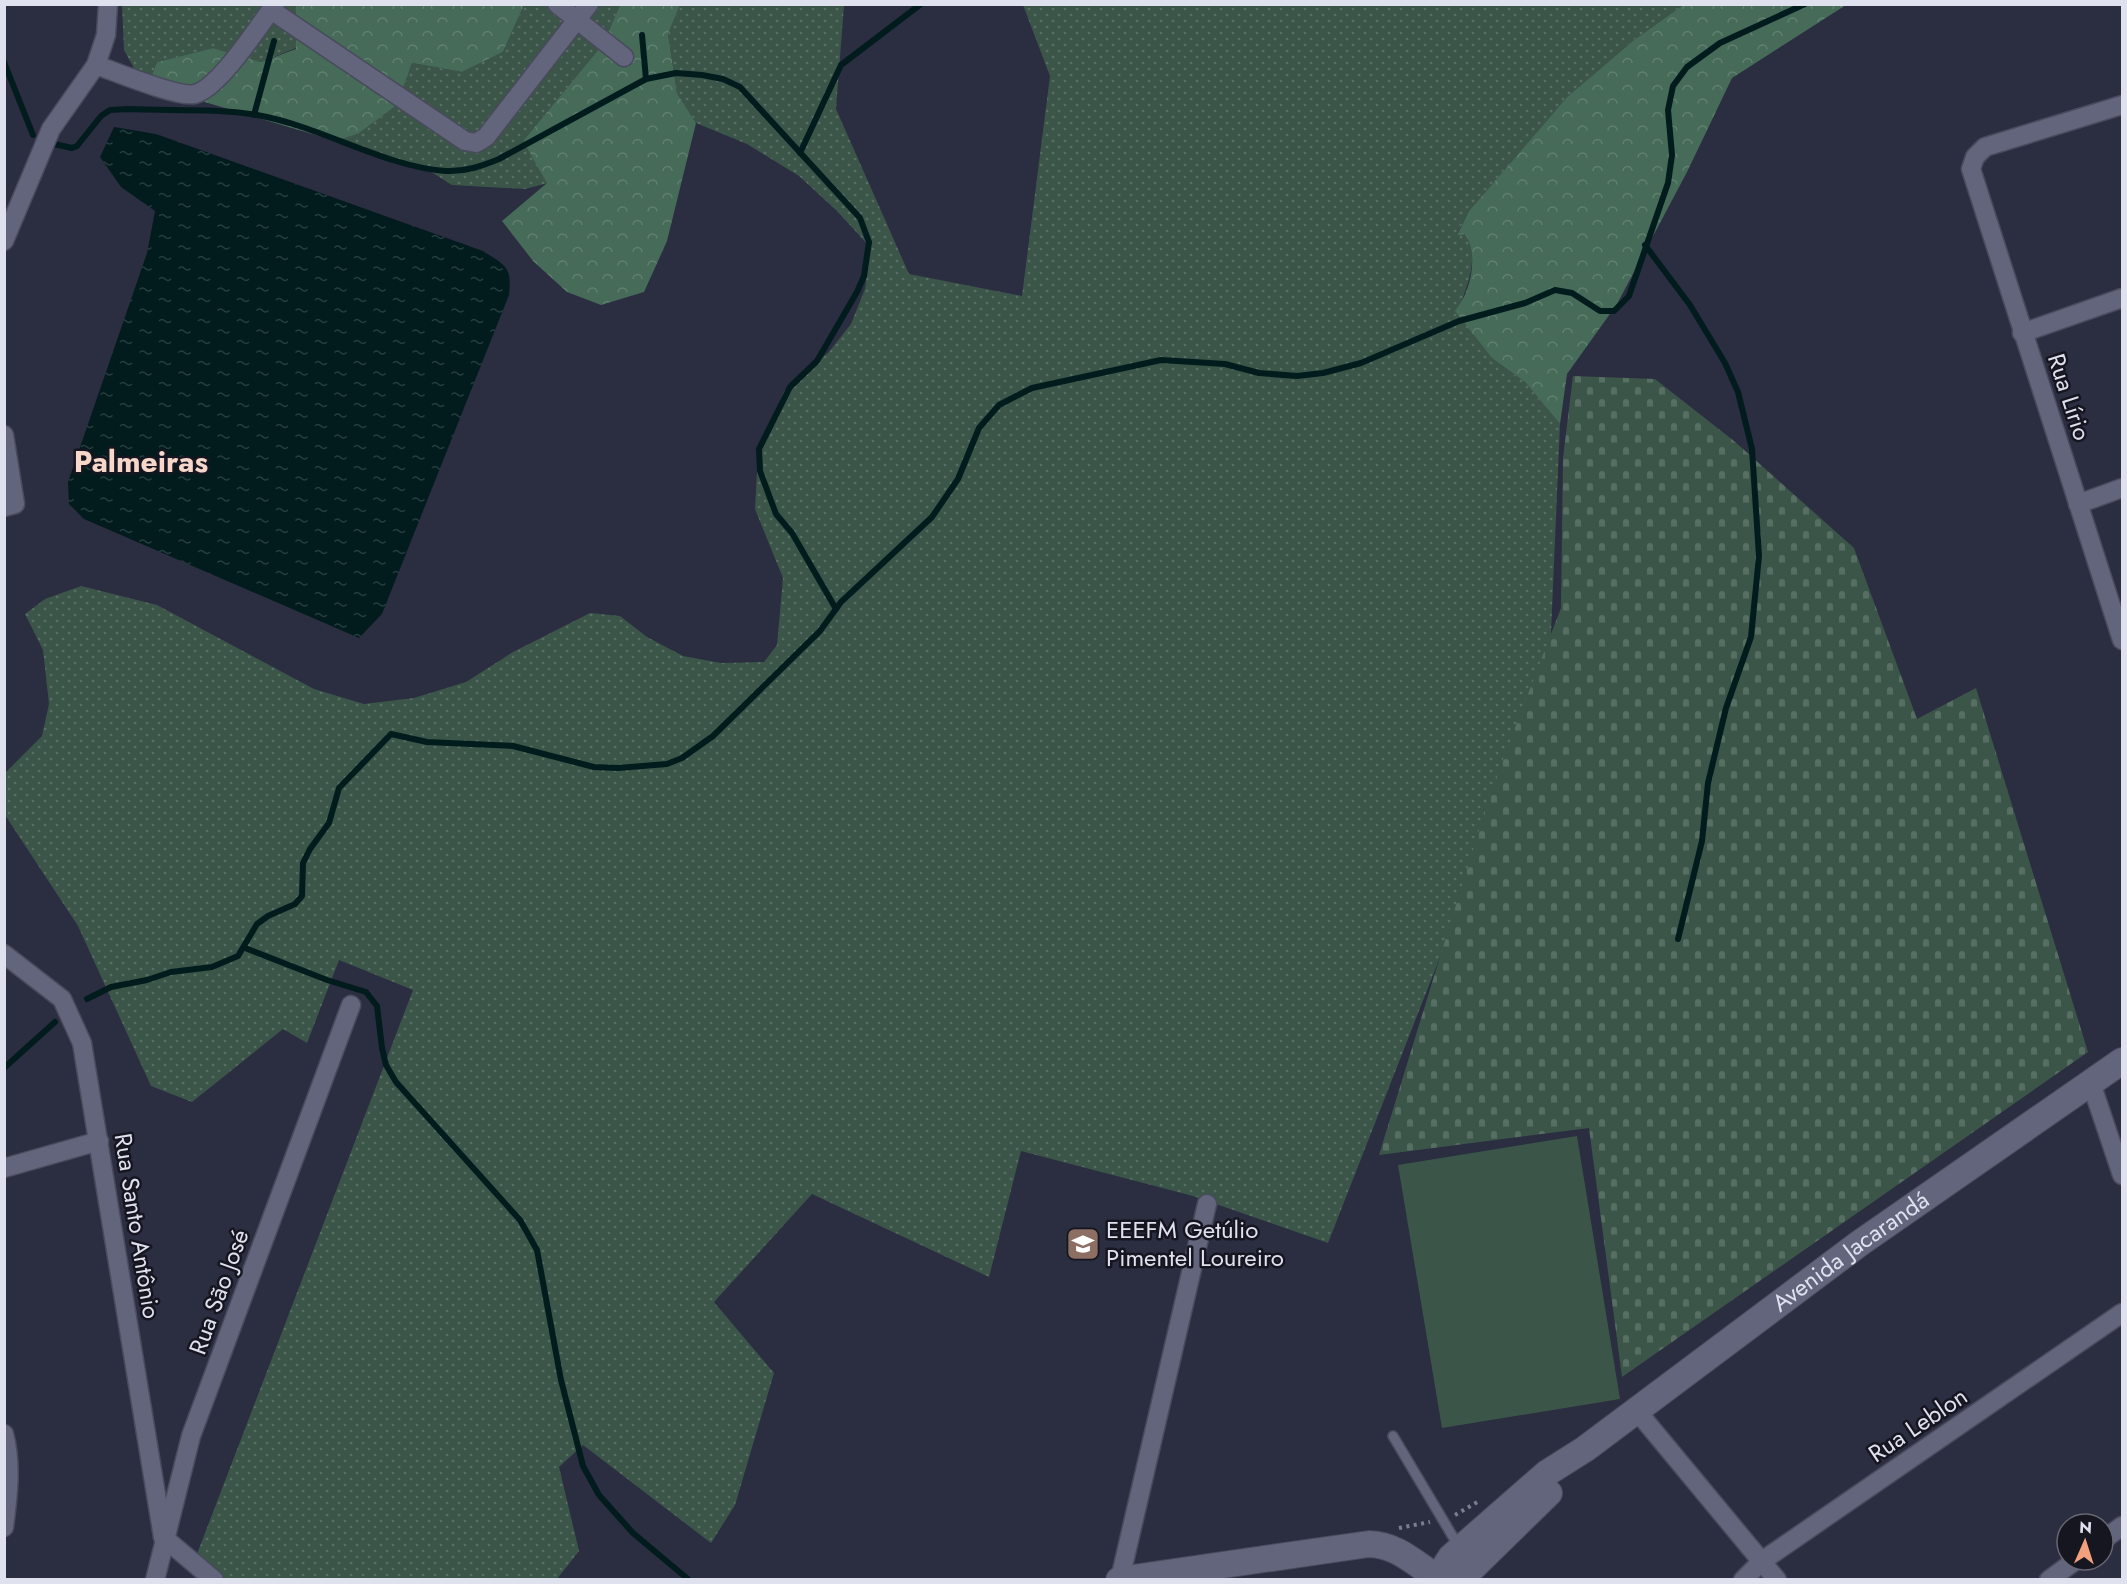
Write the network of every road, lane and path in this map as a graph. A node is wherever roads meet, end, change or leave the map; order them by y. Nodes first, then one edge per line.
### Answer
1 (108, 4) edge
2 (557, 4) edge
3 (589, 4) edge
4 (273, 7) edge
5 (577, 20) junction
6 (624, 57) dead end
7 (96, 65) junction
8 (2122, 105) edge
9 (4, 241) edge
10 (2122, 298) edge
11 (2022, 333) junction
12 (4, 435) edge
13 (2122, 488) edge
14 (2078, 504) junction
15 (10, 506) edge
16 (2122, 640) edge
17 (4, 954) edge
18 (351, 1005) dead end
19 (2122, 1061) edge
20 (2091, 1083) junction
21 (99, 1141) junction
22 (4, 1168) edge
23 (2122, 1175) edge
24 (1207, 1204) dead end
25 (2122, 1313) edge
26 (1637, 1410) junction
27 (4, 1434) edge
28 (1393, 1436) dead end
29 (1484, 1498) dead end
30 (1446, 1518) dead end
31 (1436, 1520) dead end
32 (4, 1527) edge
33 (1392, 1528) dead end
34 (164, 1537) junction
35 (1762, 1561) junction
36 (1451, 1572) edge
37 (1119, 1579) edge
38 (155, 1580) edge
39 (214, 1580) edge
40 (1743, 1580) edge
41 (1777, 1580) edge

1 - 7 street
2 - 5 street
3 - 5 street
4 - 5 street
4 - 7 street
5 - 6 street
7 - 9 street
8 - 11 street, Rua Lírio
10 - 11 street
11 - 14 street, Rua Lírio
12 - 15 street
13 - 14 street
14 - 16 street, Rua Lírio
17 - 21 street, Rua Santo Antônio
18 - 34 street, Rua São José
19 - 20 main road, Avenida Jacarandá
20 - 23 street
20 - 26 main road, Avenida Jacarandá
21 - 22 street
21 - 34 street, Rua Santo Antônio
24 - 37 street
25 - 35 street, Rua Leblon
26 - 35 street
26 - 36 main road, Avenida Jacarandá
27 - 32 street
28 - 36 lane
29 - 30 path
31 - 33 path
34 - 38 street, Rua São José
34 - 39 street
35 - 40 street, Rua Leblon
35 - 41 street
36 - 37 main road

